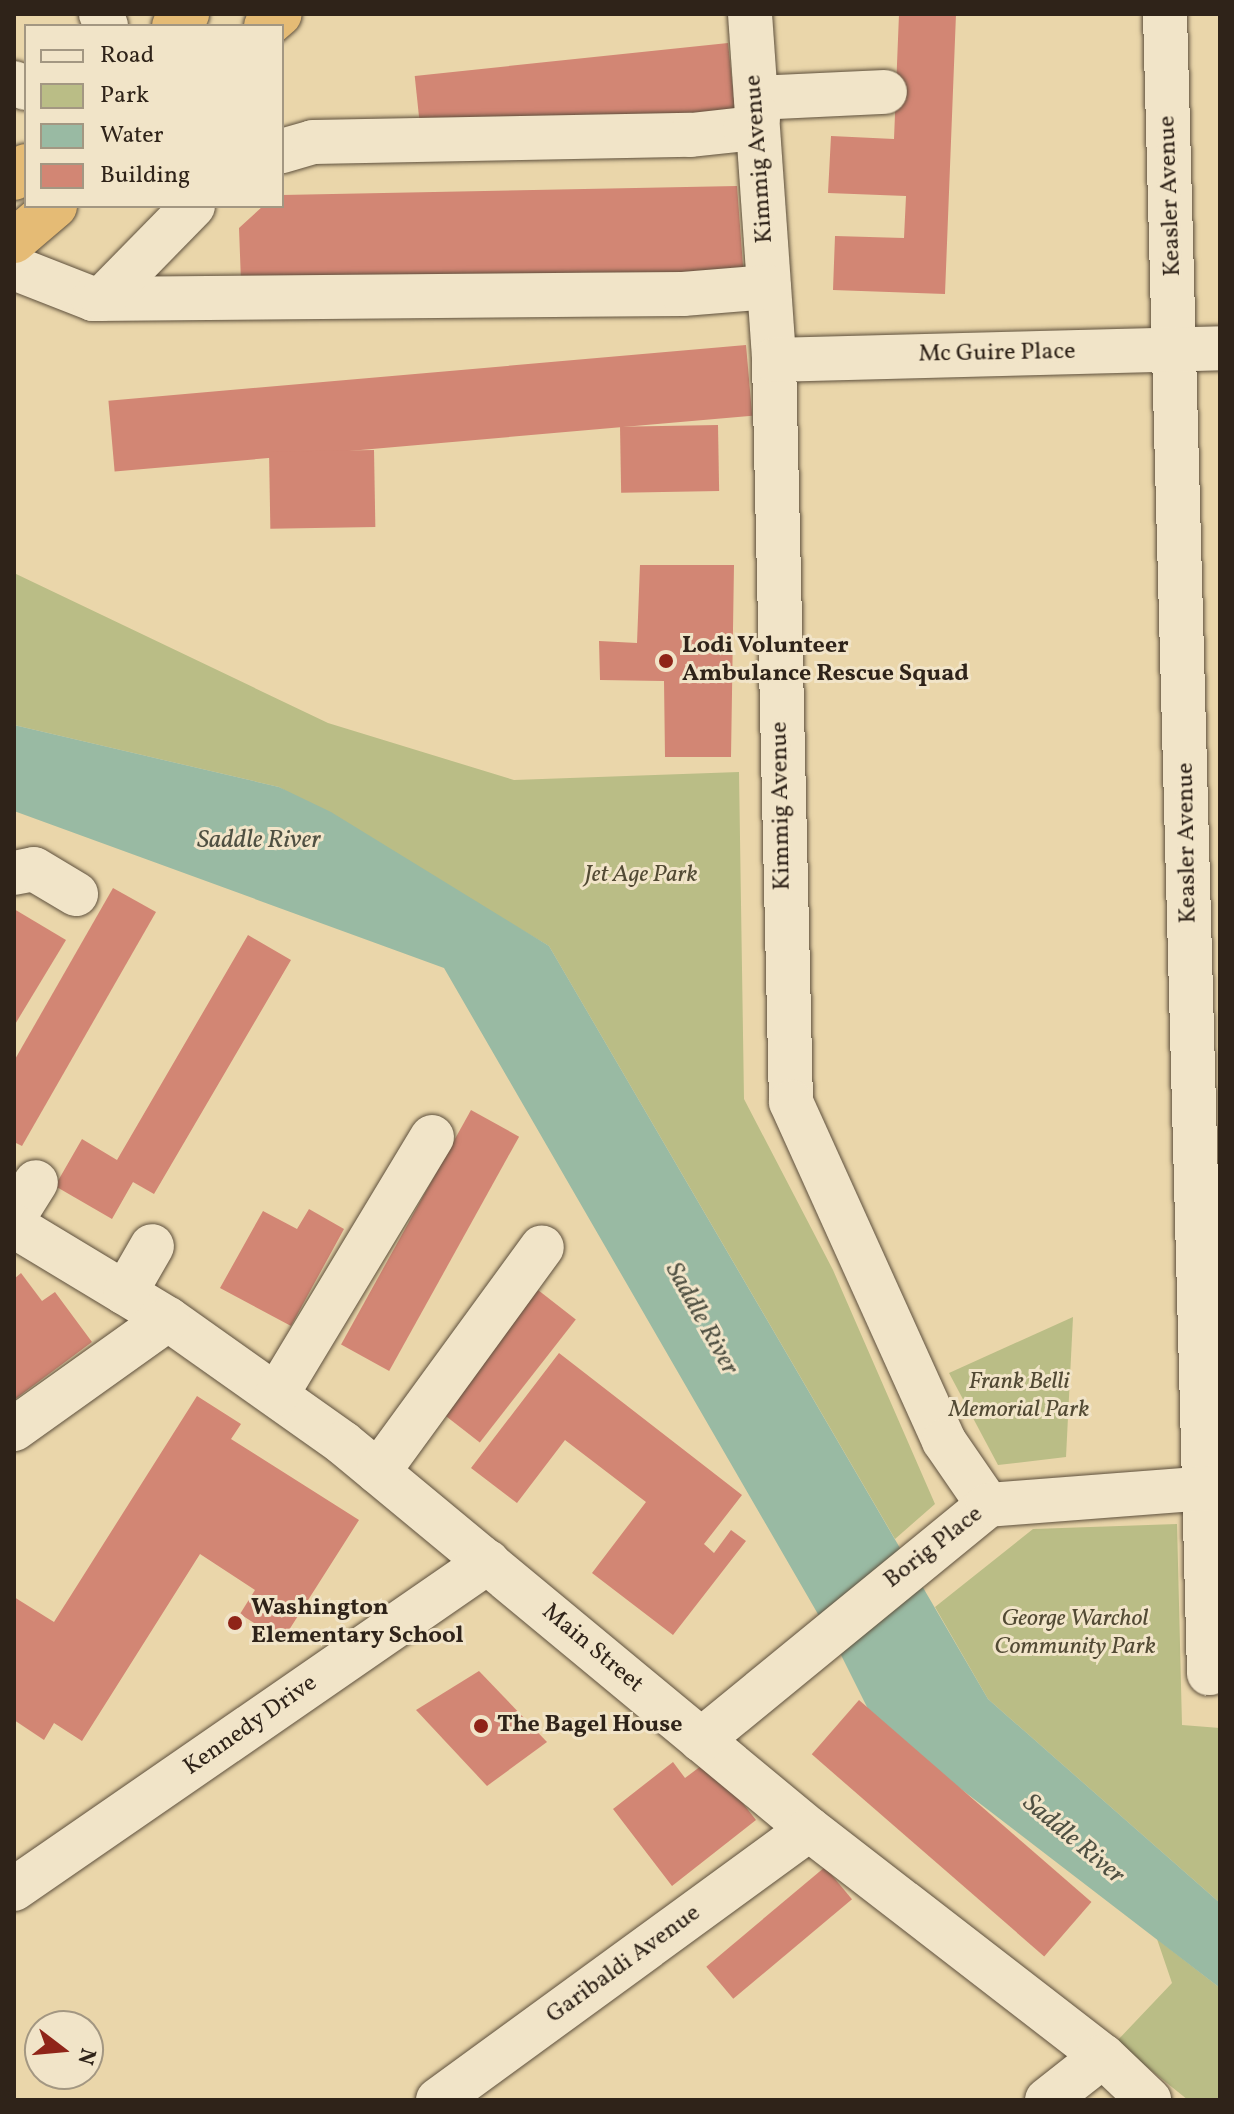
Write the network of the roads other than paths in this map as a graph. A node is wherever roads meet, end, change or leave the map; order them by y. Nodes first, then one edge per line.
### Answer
1 (750, 14) edge
2 (1165, 14) edge
3 (885, 92) dead end
4 (757, 108) junction
5 (284, 150) edge
6 (53, 208) edge
7 (191, 208) edge
8 (14, 241) edge
9 (14, 268) edge
10 (769, 287) junction
11 (102, 299) junction
12 (1220, 348) edge
13 (1176, 349) junction
14 (774, 360) junction
15 (14, 873) edge
16 (76, 894) dead end
17 (432, 1137) dead end
18 (14, 1226) edge
19 (152, 1246) dead end
20 (542, 1247) dead end
21 (125, 1293) junction
22 (168, 1319) junction
23 (277, 1394) junction
24 (14, 1429) edge
25 (378, 1472) junction
26 (1212, 1487) edge
27 (988, 1505) junction
28 (488, 1562) junction
29 (1209, 1673) dead end
30 (701, 1740) junction
31 (809, 1829) junction
32 (14, 1889) edge
33 (1103, 2056) junction
34 (438, 2100) edge
35 (1047, 2100) edge
36 (1149, 2100) edge

1 - 4 street, Kimmig Avenue
2 - 13 street, Keasler Avenue
3 - 4 street
4 - 5 street
4 - 10 street, Kimmig Avenue
6 - 8 highway
7 - 11 street
9 - 11 street
10 - 11 street
10 - 14 street, Kimmig Avenue
12 - 13 street, Mc Guire Place
13 - 14 street, Mc Guire Place
13 - 26 street, Keasler Avenue
14 - 27 street, Kimmig Avenue
15 - 16 street
17 - 23 street
18 - 21 street, Main Street
19 - 21 street
20 - 25 street
21 - 22 street, Main Street
22 - 23 street, Main Street
22 - 24 street
23 - 25 street, Main Street
25 - 28 street, Main Street
26 - 27 street, Borig Place
26 - 29 street, Keasler Avenue
27 - 30 street, Borig Place
28 - 30 street, Main Street
28 - 32 street, Kennedy Drive
30 - 31 street, Main Street
31 - 33 street, Main Street
31 - 34 street, Garibaldi Avenue
33 - 35 street
33 - 36 street, Main Street

